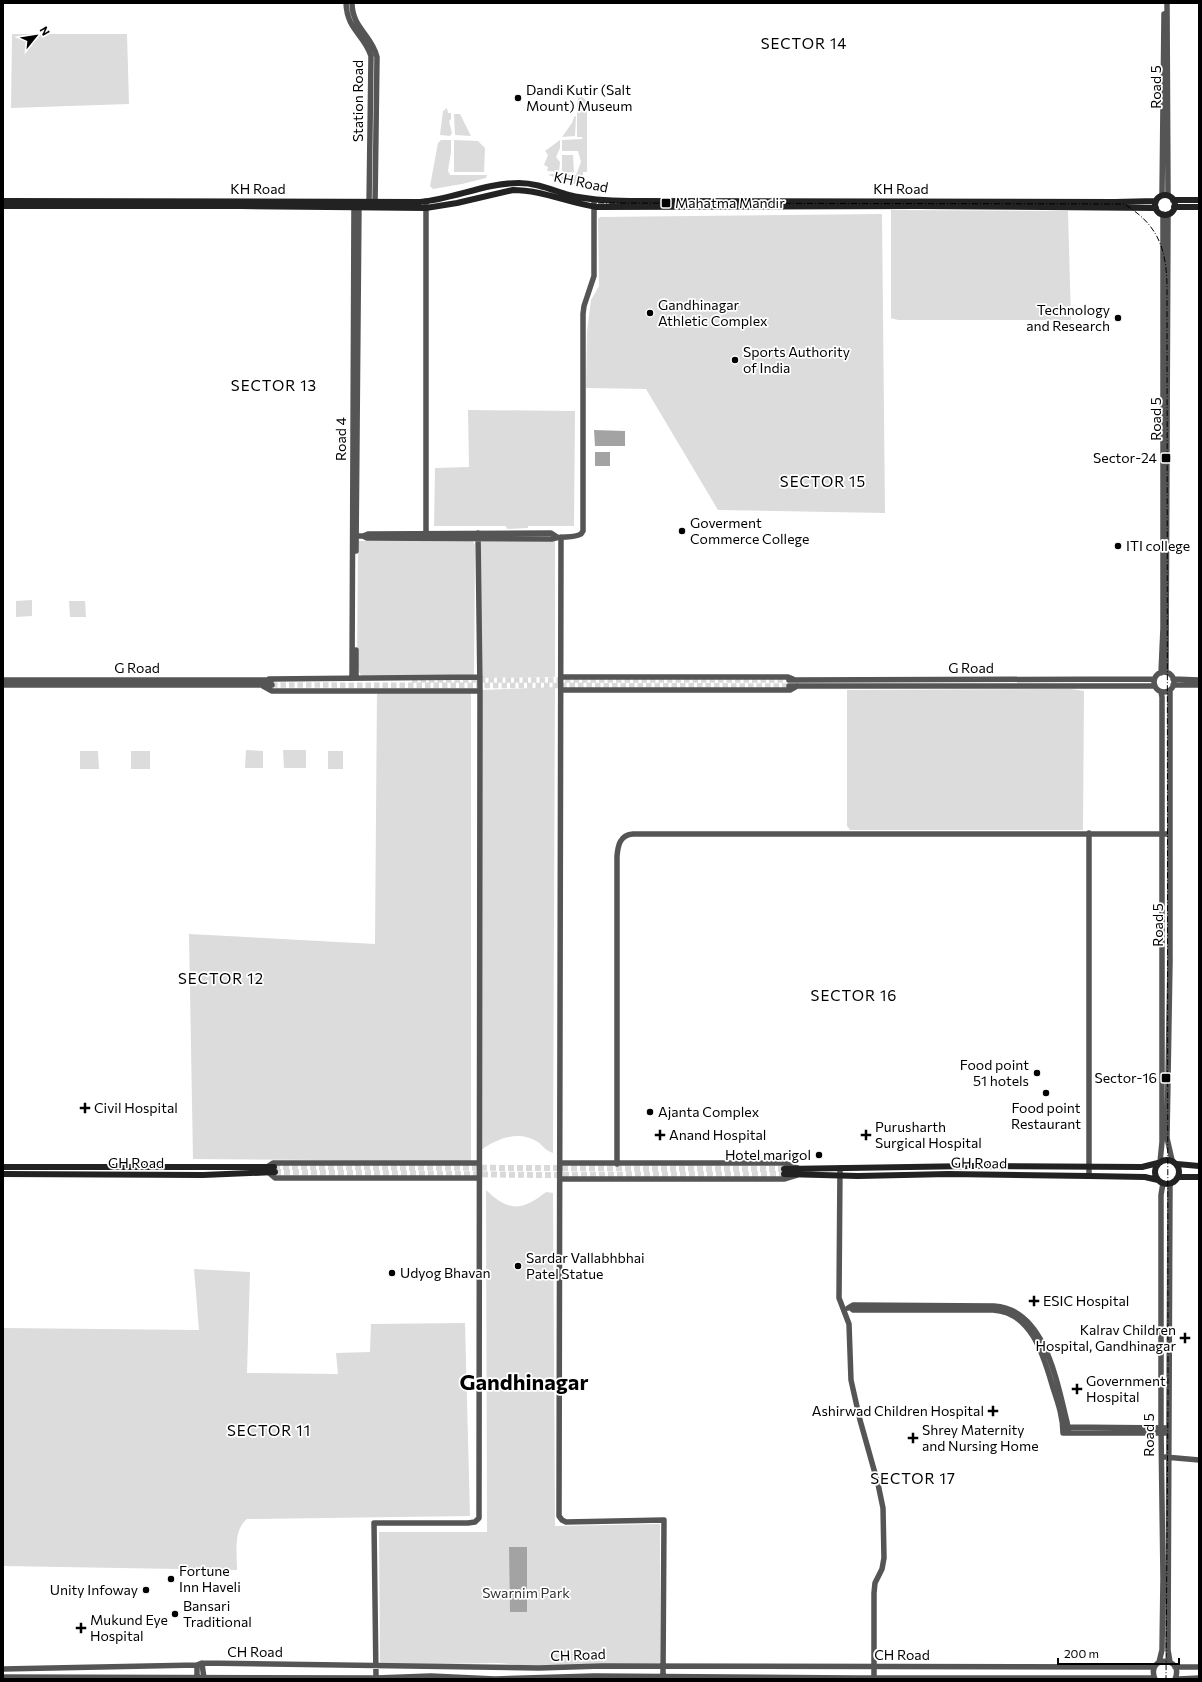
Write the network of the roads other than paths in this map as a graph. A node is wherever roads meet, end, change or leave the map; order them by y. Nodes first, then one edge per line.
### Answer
1 (346, 3) edge
2 (352, 3) edge
3 (1164, 3) edge
4 (1168, 3) edge
5 (1165, 195) junction
6 (1199, 200) edge
7 (3, 201) edge
8 (594, 203) junction
9 (194, 204) junction
10 (356, 204) junction
11 (372, 204) junction
12 (426, 204) junction
13 (1156, 204) junction
14 (1174, 204) junction
15 (3, 206) edge
16 (1199, 207) edge
17 (1166, 214) junction
18 (357, 536) junction
19 (426, 536) junction
20 (478, 536) junction
21 (559, 537) junction
22 (1164, 672) junction
23 (354, 677) junction
24 (480, 677) junction
25 (561, 677) junction
26 (3, 680) edge
27 (1199, 680) edge
28 (262, 683) junction
29 (272, 683) tunnel mouth
30 (789, 683) tunnel mouth
31 (797, 683) junction
32 (1154, 683) junction
33 (3, 685) edge
34 (1172, 685) junction
35 (1199, 686) edge
36 (561, 690) junction
37 (480, 691) junction
38 (1161, 692) junction
39 (1163, 833) junction
40 (1089, 834) junction
41 (1170, 834) junction
42 (1159, 1162) junction
43 (1174, 1162) junction
44 (478, 1163) junction
45 (561, 1163) junction
46 (617, 1164) junction
47 (1089, 1166) junction
48 (1199, 1166) edge
49 (3, 1167) edge
50 (840, 1168) junction
51 (271, 1170) junction
52 (784, 1171) tunnel mouth
53 (799, 1172) junction
54 (3, 1174) edge
55 (840, 1176) junction
56 (1089, 1176) junction
57 (1178, 1177) junction
58 (1199, 1177) edge
59 (478, 1178) junction
60 (561, 1179) junction
61 (1160, 1182) junction
62 (1170, 1184) junction
63 (843, 1308) junction
64 (1161, 1431) junction
65 (1169, 1431) junction
66 (1161, 1457) junction
67 (1168, 1457) junction
68 (1199, 1460) edge
69 (1159, 1662) junction
70 (1170, 1662) junction
71 (199, 1664) junction
72 (375, 1665) junction
73 (842, 1666) junction
74 (664, 1667) junction
75 (831, 1667) junction
76 (874, 1667) junction
77 (1154, 1667) junction
78 (1175, 1667) junction
79 (1199, 1667) edge
80 (3, 1669) edge
81 (3, 1677) edge
82 (664, 1677) junction
83 (201, 1678) edge
84 (376, 1678) edge
85 (831, 1678) edge
86 (874, 1678) edge
87 (1199, 1678) edge
88 (842, 1679) edge
89 (1154, 1679) edge
90 (1175, 1679) edge
91 (1179, 1679) edge

1 - 11 street, Station Road
2 - 11 street
3 - 5 street, Road 5
4 - 5 street, Road 5
5 - 13 main road
5 - 14 main road
6 - 14 main road
7 - 9 main road, KH Road
8 - 12 main road, KH Road
8 - 13 main road, KH Road
8 - 21 street
9 - 10 main road, KH Road
9 - 15 main road, KH Road
10 - 11 main road, KH Road
10 - 18 street, Road 4
11 - 12 main road, KH Road
12 - 19 street
13 - 17 main road
14 - 16 main road
14 - 17 main road
17 - 22 street, Road 5
18 - 19 street
18 - 23 street, Road 4
19 - 20 street
20 - 21 street
20 - 24 street
21 - 25 street
22 - 32 street
22 - 34 street
23 - 24 street
23 - 28 street
24 - 37 street
25 - 31 street
25 - 36 street
26 - 28 street, G Road
27 - 34 street
28 - 29 street, G Road
28 - 33 street, G Road
28 - 37 street
30 - 31 street, G Road
31 - 32 street, G Road
31 - 36 street
32 - 38 street
34 - 35 street
34 - 38 street
34 - 41 street, Road 5
36 - 45 street
37 - 44 street
38 - 39 street, Road 5
39 - 40 street
39 - 41 street
39 - 42 street, Road 5
40 - 46 street
40 - 47 street
41 - 43 street, Road 5
42 - 43 main road
42 - 47 main road, GH Road
42 - 61 main road
43 - 48 main road
43 - 57 main road
44 - 51 street
44 - 59 street
45 - 46 street
45 - 60 street
46 - 53 street
47 - 50 main road, GH Road
47 - 56 street
49 - 51 main road, GH Road
50 - 53 main road, GH Road
50 - 55 street
51 - 54 main road, GH Road
51 - 59 street
52 - 53 main road
53 - 55 main road, GH Road
53 - 60 street
55 - 56 main road, GH Road
55 - 63 street
56 - 61 main road, GH Road
57 - 58 main road
57 - 62 main road
59 - 72 street
60 - 74 street
61 - 62 main road
61 - 64 street, Road 5
62 - 65 street, Road 5
63 - 64 street
63 - 76 street
64 - 65 street
64 - 66 street, Road 5
65 - 67 street, Road 5
66 - 67 street
66 - 69 street, Road 5
67 - 68 street
67 - 70 street, Road 5
69 - 70 street
69 - 77 street
70 - 78 street
71 - 72 street, CH Road
71 - 80 street, CH Road
71 - 83 street
72 - 74 street, CH Road
72 - 84 street
73 - 75 street, CH Road
73 - 76 street, CH Road
73 - 88 street
74 - 75 street, CH Road
74 - 82 street
75 - 85 street
76 - 77 street, CH Road
76 - 86 street
77 - 89 street
78 - 79 street
78 - 90 street
81 - 83 street, CH Road
82 - 84 street, CH Road
82 - 85 street, CH Road
83 - 84 street, CH Road
85 - 88 street, CH Road
86 - 88 street, CH Road
86 - 89 street, CH Road
87 - 91 street

